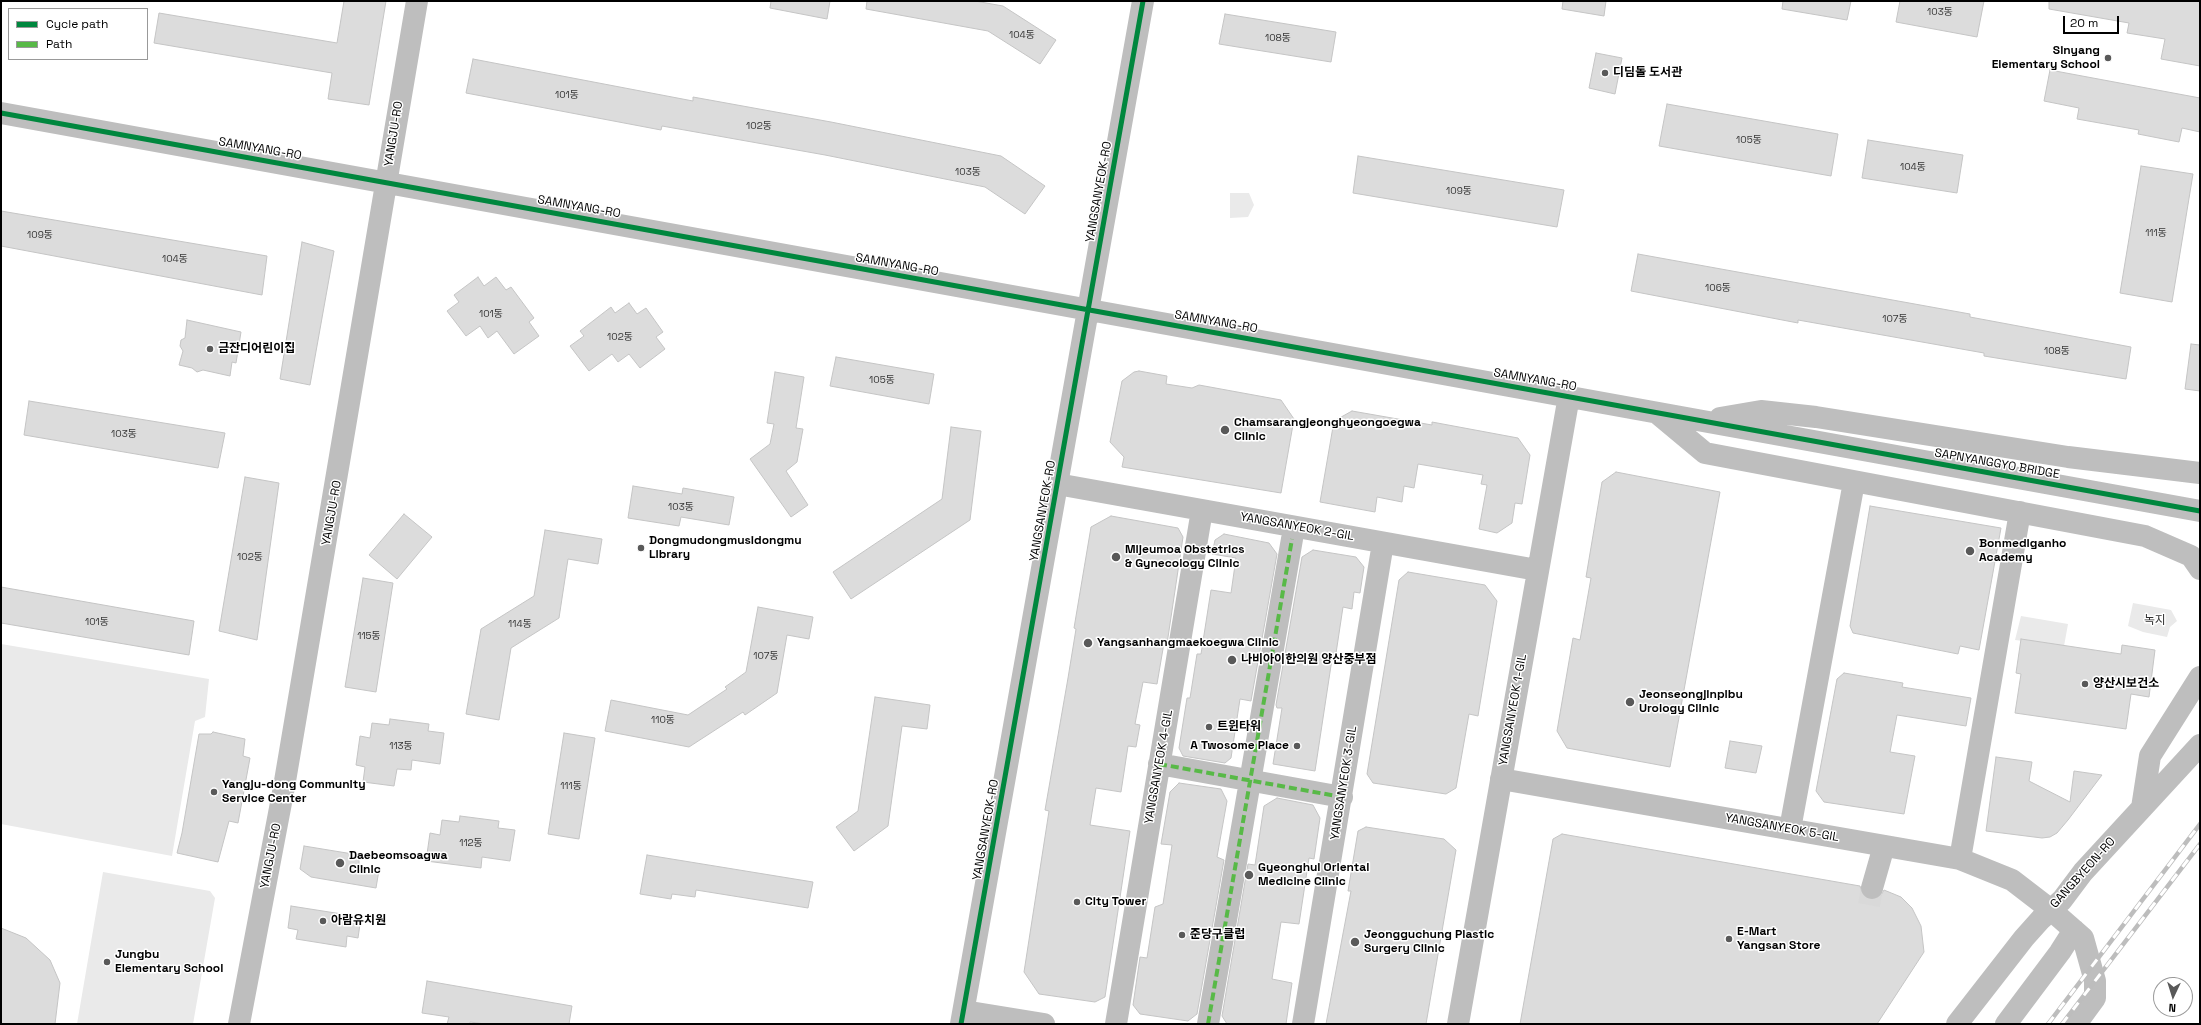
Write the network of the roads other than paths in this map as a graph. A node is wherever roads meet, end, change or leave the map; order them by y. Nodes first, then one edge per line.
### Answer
1 (417, 1) edge
2 (1144, 1) edge
3 (1, 112) edge
4 (386, 182) junction
5 (1089, 310) junction
6 (1569, 396) junction
7 (1656, 412) junction
8 (1705, 421) junction
9 (1790, 436) joint
10 (2200, 473) edge
11 (1854, 482) junction
12 (1057, 484) junction
13 (1202, 510) junction
14 (2200, 511) edge
15 (2020, 512) junction
16 (1292, 539) dead end
17 (1383, 543) junction
18 (1538, 570) junction
19 (2200, 570) edge
20 (2200, 677) edge
21 (2200, 745) edge
22 (1159, 764) junction
23 (1501, 779) junction
24 (1250, 780) junction
25 (1342, 797) junction
26 (2142, 808) junction
27 (1790, 829) junction
28 (1884, 846) junction
29 (1960, 859) junction
30 (1872, 888) tunnel mouth
31 (2051, 910) junction
32 (2074, 930) junction
33 (963, 1018) edge
34 (239, 1024) edge
35 (1044, 1024) edge
36 (1116, 1024) edge
37 (1208, 1024) edge
38 (1303, 1024) edge
39 (1458, 1024) edge
40 (1957, 1024) edge
41 (2006, 1024) edge
42 (2076, 1024) edge

1 - 4 street, YANGJU-RO
2 - 5 street, YANGSANYEOK-RO
3 - 4 street, SAMNYANG-RO
4 - 5 street, SAMNYANG-RO
4 - 34 street, YANGJU-RO
5 - 6 street, SAMNYANG-RO
5 - 12 street, YANGSANYEOK-RO
6 - 7 street, SAMNYANG-RO
6 - 18 street, YANGSANYEOK 1-GIL
7 - 8 street, SAMNYANG-RO
7 - 11 street
8 - 9 street, SAMNYANG-RO
8 - 10 street
9 - 14 street, SAPNYANGGYO BRIDGE
11 - 15 street
11 - 27 street
12 - 13 street, YANGSANYEOK 2-GIL
12 - 33 street, YANGSANYEOK-RO
13 - 17 street, YANGSANYEOK 2-GIL
13 - 22 street, YANGSANYEOK 4-GIL
15 - 19 street
15 - 29 street
16 - 24 street
17 - 18 street, YANGSANYEOK 2-GIL
17 - 25 street, YANGSANYEOK 3-GIL
18 - 23 street, YANGSANYEOK 1-GIL
20 - 26 street
21 - 26 street, GANGBYEON-RO
22 - 24 street
22 - 36 street, YANGSANYEOK 4-GIL
23 - 27 street, YANGSANYEOK 5-GIL
23 - 39 street, YANGSANYEOK 1-GIL
24 - 25 street
24 - 37 street
25 - 38 street, YANGSANYEOK 3-GIL
26 - 31 street, GANGBYEON-RO
27 - 28 street, YANGSANYEOK 5-GIL
28 - 29 street, YANGSANYEOK 5-GIL
28 - 30 street
29 - 31 street, YANGSANYEOK 5-GIL
31 - 32 street, YANGSANYEOK 5-GIL
31 - 40 street, GANGBYEON-RO
32 - 41 street
32 - 42 street, YANGSANYEOK 5-GIL
33 - 35 street

